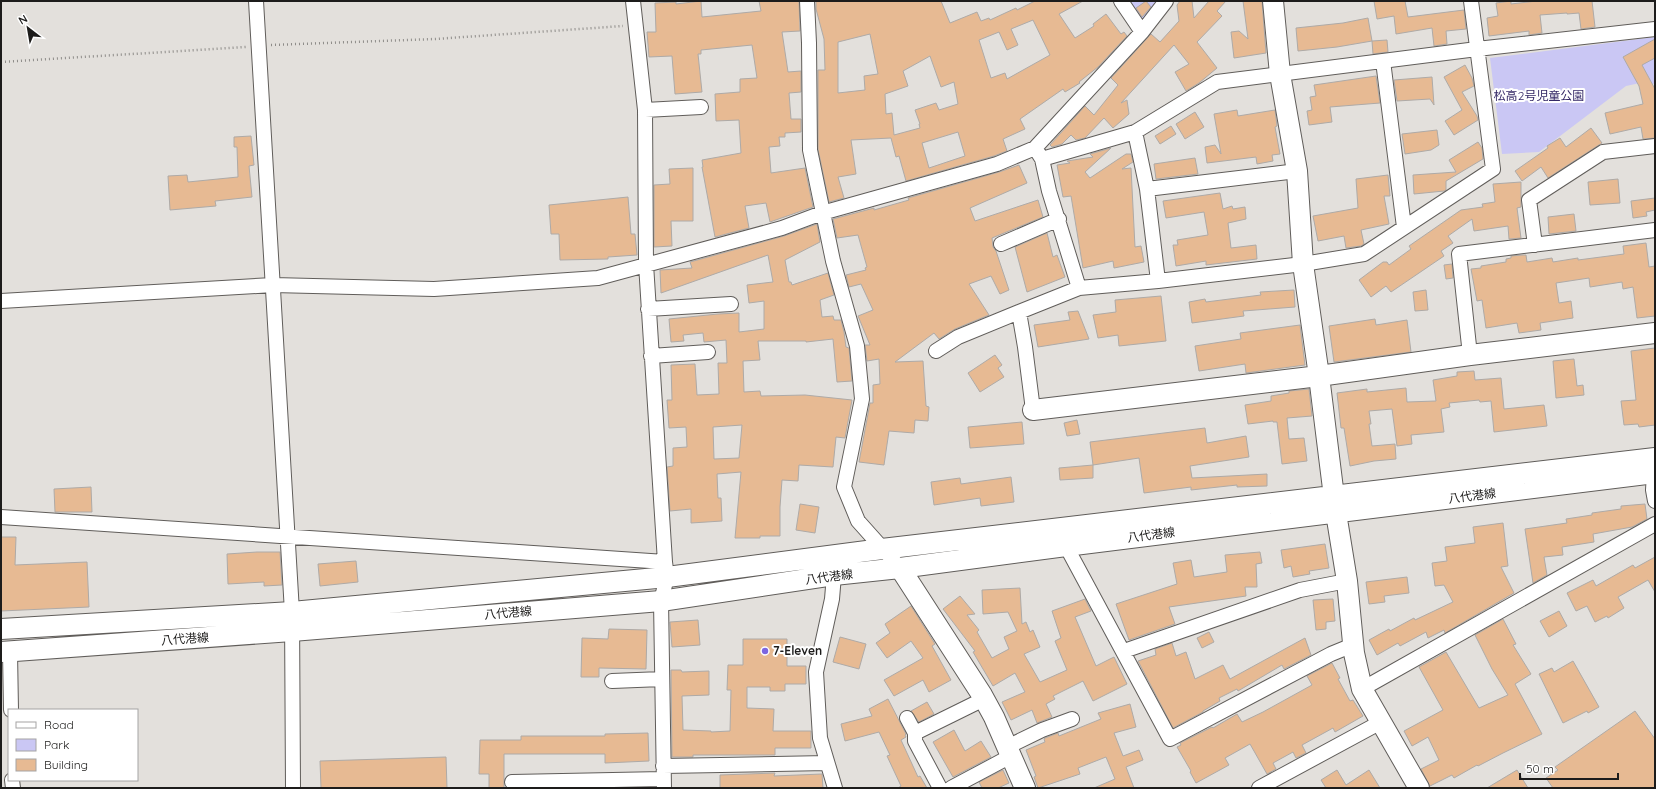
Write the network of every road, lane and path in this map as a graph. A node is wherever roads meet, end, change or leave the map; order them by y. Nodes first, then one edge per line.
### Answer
1 (256, 1) edge
2 (633, 1) edge
3 (806, 1) edge
4 (1121, 1) edge
5 (1166, 1) edge
6 (1273, 1) edge
7 (1471, 1) edge
8 (635, 25) junction
9 (1655, 29) edge
10 (1142, 32) junction
11 (259, 46) junction
12 (1477, 49) junction
13 (1383, 61) junction
14 (1, 62) edge
15 (1280, 74) junction
16 (701, 107) dead end
17 (645, 110) junction
18 (1135, 132) junction
19 (1655, 146) edge
20 (1038, 154) junction
21 (1297, 171) junction
22 (1147, 189) junction
23 (822, 213) junction
24 (1059, 219) junction
25 (1404, 227) junction
26 (1655, 230) edge
27 (1001, 244) dead end
28 (1535, 244) junction
29 (646, 264) junction
30 (1304, 264) junction
31 (1158, 281) junction
32 (273, 285) junction
33 (1080, 288) junction
34 (1, 301) edge
35 (731, 304) dead end
36 (648, 309) junction
37 (1019, 312) junction
38 (1655, 333) edge
39 (936, 351) dead end
40 (708, 352) dead end
41 (1470, 355) junction
42 (652, 356) junction
43 (1319, 376) junction
44 (1033, 410) joint
45 (1655, 468) edge
46 (1655, 501) edge
47 (1335, 505) junction
48 (1, 517) edge
49 (1655, 524) edge
50 (288, 536) junction
51 (1066, 546) junction
52 (882, 549) junction
53 (900, 568) junction
54 (666, 570) junction
55 (834, 575) junction
56 (1347, 581) junction
57 (661, 601) junction
58 (292, 612) junction
59 (1, 629) edge
60 (292, 631) junction
61 (1353, 644) junction
62 (1124, 651) junction
63 (5, 652) edge
64 (662, 678) junction
65 (612, 680) dead end
66 (1362, 689) junction
67 (984, 699) junction
68 (11, 709) edge
69 (907, 718) dead end
70 (1072, 719) dead end
71 (1381, 722) junction
72 (915, 733) junction
73 (1009, 752) junction
74 (827, 763) junction
75 (664, 778) edge
76 (512, 782) dead end
77 (292, 788) edge
78 (835, 788) edge
79 (940, 788) edge
80 (952, 788) edge
81 (1025, 788) edge
82 (1259, 788) edge
83 (1419, 788) edge

1 - 11 street
2 - 8 street
3 - 23 street
4 - 10 street
5 - 10 street
6 - 15 main road
7 - 12 street
8 - 11 path
8 - 17 street
9 - 12 street
10 - 20 street
11 - 14 path
11 - 32 street
12 - 13 street
12 - 25 street
13 - 15 street
13 - 25 street
15 - 18 street
15 - 21 main road
16 - 17 street
17 - 29 street
18 - 20 street
18 - 22 street
19 - 28 street
20 - 23 street
20 - 24 street
21 - 22 street
21 - 30 main road
22 - 31 street
23 - 29 street
23 - 52 street
24 - 27 street
24 - 33 street
25 - 30 street
26 - 28 street
28 - 41 street
29 - 32 street
29 - 36 street
30 - 31 street
30 - 43 main road
31 - 33 street
32 - 34 street
32 - 50 street
33 - 37 street
35 - 36 street
36 - 42 street
37 - 39 street
37 - 44 street
38 - 41 main road
40 - 42 street
41 - 43 main road
42 - 54 street
43 - 44 main road
43 - 47 main road
45 - 46 street
45 - 47 main road, 八代港線
47 - 51 main road, 八代港線
47 - 52 main road, 八代港線
47 - 56 main road
48 - 50 street
49 - 66 street
50 - 54 street
50 - 58 street
51 - 53 main road, 八代港線
51 - 62 street
52 - 53 street
52 - 54 main road, 八代港線
53 - 55 main road, 八代港線
53 - 67 main road
54 - 57 street
54 - 58 main road, 八代港線
55 - 57 main road, 八代港線
55 - 74 street
56 - 61 main road
56 - 62 street
57 - 60 main road, 八代港線
57 - 64 street
58 - 59 main road, 八代港線
58 - 60 street
60 - 63 main road, 八代港線
60 - 77 street
61 - 62 street
61 - 66 main road
63 - 68 street
64 - 65 street
64 - 75 street
66 - 71 main road
67 - 72 street
67 - 73 main road
69 - 72 street
70 - 73 street
71 - 82 street
71 - 83 main road
72 - 79 street
73 - 80 street
73 - 81 main road
74 - 75 street
74 - 78 street
75 - 76 street

